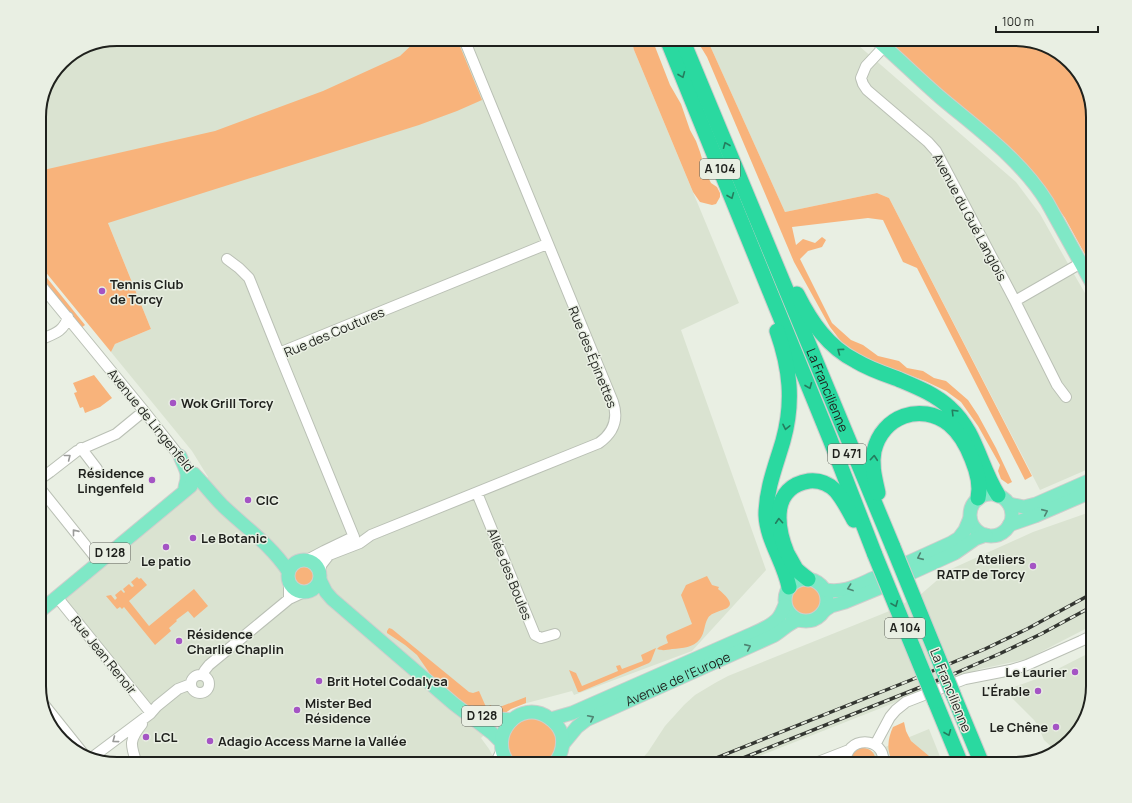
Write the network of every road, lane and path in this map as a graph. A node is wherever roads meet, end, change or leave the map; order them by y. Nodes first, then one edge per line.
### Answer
1 (467, 46) edge
2 (670, 46) edge
3 (685, 46) edge
4 (877, 46) edge
5 (880, 46) edge
6 (762, 233) junction
7 (547, 244) junction
8 (227, 259) dead end
9 (1081, 263) junction
10 (1086, 272) edge
11 (46, 291) edge
12 (773, 298) junction
13 (1015, 301) junction
14 (68, 318) junction
15 (46, 337) edge
16 (279, 353) junction
17 (813, 356) junction
18 (1066, 397) dead end
19 (144, 411) junction
20 (82, 448) junction
21 (180, 456) junction
22 (97, 469) dead end
23 (46, 475) edge
24 (1086, 482) edge
25 (195, 485) junction
26 (477, 493) junction
27 (1086, 494) edge
28 (46, 496) edge
29 (978, 498) junction
30 (1004, 500) junction
31 (878, 510) junction
32 (970, 518) junction
33 (1009, 525) junction
34 (371, 535) junction
35 (986, 535) junction
36 (354, 537) junction
37 (885, 551) junction
38 (329, 556) junction
39 (99, 562) junction
40 (295, 569) junction
41 (320, 575) junction
42 (808, 579) junction
43 (789, 587) junction
44 (825, 590) junction
45 (306, 592) junction
46 (57, 597) junction
47 (289, 599) junction
48 (332, 600) junction
49 (785, 605) junction
50 (46, 606) edge
51 (825, 610) junction
52 (798, 620) junction
53 (554, 634) dead end
54 (1086, 638) edge
55 (202, 675) junction
56 (191, 684) junction
57 (945, 697) junction
58 (454, 704) junction
59 (52, 714) edge
60 (151, 714) junction
61 (551, 719) junction
62 (512, 720) junction
63 (74, 742) edge
64 (563, 744) junction
65 (876, 745) junction
66 (501, 746) junction
67 (849, 750) junction
68 (97, 754) edge
69 (134, 757) edge
70 (497, 757) edge
71 (504, 757) edge
72 (559, 757) edge
73 (831, 757) edge
74 (846, 757) edge
75 (882, 757) edge
76 (959, 757) edge
77 (971, 757) edge
78 (978, 757) edge

1 - 7 street, Rue des Épinettes
2 -> 12 highway, La Francilienne / A 104
6 -> 3 highway, La Francilienne / A 104
4 - 13 street, Avenue du Gué Langlois
5 - 9 main road
6 - 17 highway, La Francilienne / A 104
30 -> 6 highway
7 - 16 street, Rue des Coutures
7 - 26 street, Rue des Épinettes
8 - 16 street
9 - 10 main road
9 - 13 street
11 - 14 street, Avenue de Lingenfeld
12 -> 37 highway, La Francilienne / A 104
12 -> 43 highway
13 - 18 street, Avenue du Gué Langlois
14 - 15 street
14 - 19 street, Avenue de Lingenfeld
16 - 36 street, Rue des Coutures
17 - 31 highway, La Francilienne / A 104
17 - 37 main road, D 471
19 - 20 street
19 - 21 street, Avenue de Lingenfeld
20 - 22 street
23 -> 20 street
21 - 25 street, Avenue de Lingenfeld
21 - 25 main road
24 - 30 main road
25 - 39 main road, D 128
25 - 40 main road, Avenue de Lingenfeld
26 - 34 street, Rue des Épinettes
26 - 53 street, Allée des Boules
33 -> 27 main road
39 -> 28 street
29 - 30 main road
31 -> 29 highway
29 - 32 main road
30 - 33 main road
31 - 37 highway, La Francilienne / A 104
32 - 35 main road
32 -> 35 main road
33 - 35 main road
34 - 36 street, Rue des Épinettes
34 - 38 street, Rue des Épinettes
36 - 38 street
36 - 40 street, Rue des Épinettes
42 -> 37 highway
37 - 57 highway, La Francilienne / A 104, bridge
38 - 41 street
39 - 46 main road, D 128
40 - 41 main road
40 - 45 main road
40 - 47 street
41 - 45 main road
41 - 48 main road, D 128
42 - 43 main road
42 - 44 main road
43 - 49 main road, Avenue de l'Europe
44 - 51 main road
51 -> 44 main road, Avenue de l'Europe
45 - 47 street
45 - 48 main road, D 128
46 - 50 main road, D 128
46 - 60 street, Rue Jean Renoir
47 - 55 street
48 - 58 main road, D 128
49 - 52 main road
49 - 61 main road, Avenue de l'Europe
51 - 52 main road, Avenue de l'Europe
64 -> 52 main road, Avenue de l'Europe
54 - 65 street
55 - 56 street
55 - 56 street
56 - 60 street
57 -> 76 highway, La Francilienne / A 104
57 - 77 main road
57 - 78 highway, La Francilienne / A 104
58 - 62 main road, D 128
58 - 66 main road, D 128
59 - 63 street
60 -> 68 street
60 - 69 street
61 - 62 main road
61 - 64 main road
62 - 66 main road
64 - 72 main road, Avenue de l'Europe
65 - 67 street
65 - 75 street
66 - 70 street
66 - 71 main road
67 - 73 street
67 - 74 street

